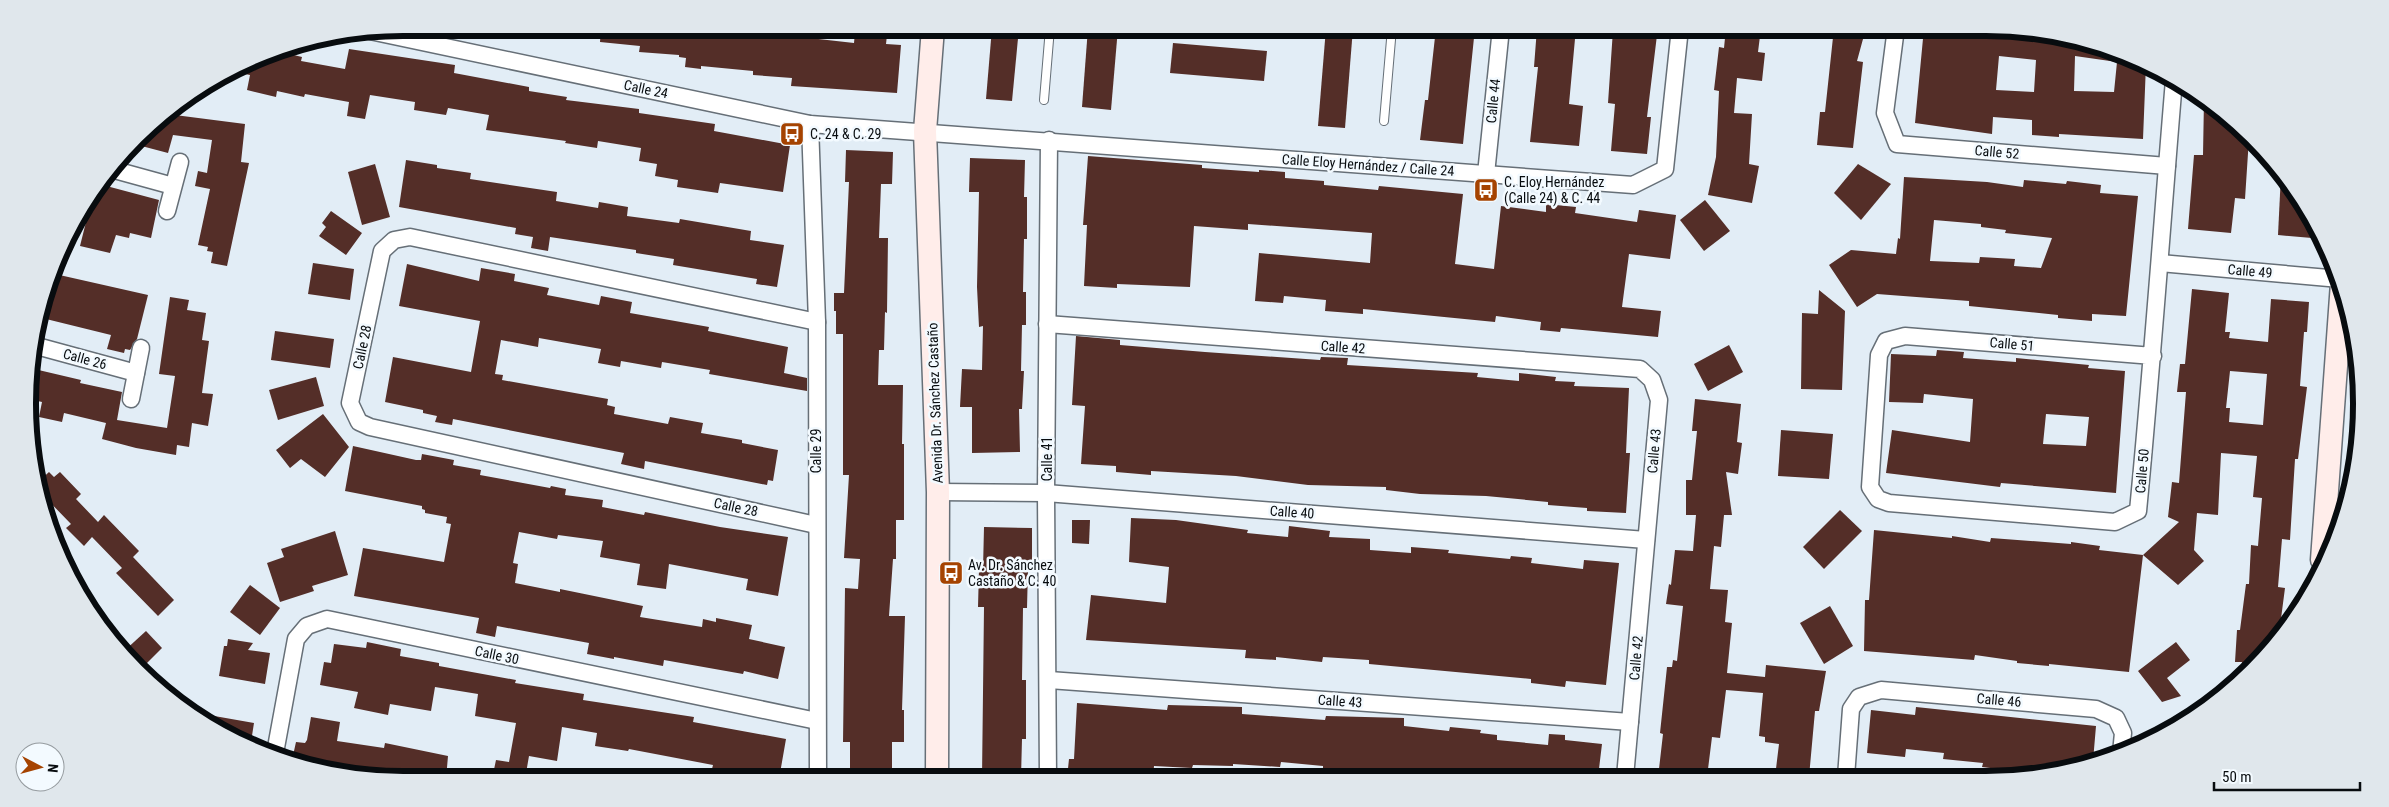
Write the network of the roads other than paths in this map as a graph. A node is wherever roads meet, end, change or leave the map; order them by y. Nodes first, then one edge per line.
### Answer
1 (424, 36) edge
2 (932, 36) edge
3 (1049, 36) edge
4 (1391, 36) edge
5 (1500, 36) edge
6 (1679, 36) edge
7 (1895, 36) edge
8 (2173, 88) edge
9 (1044, 100) dead end
10 (1384, 121) dead end
11 (810, 124) junction
12 (925, 131) junction
13 (1048, 140) junction
14 (180, 162) dead end
15 (2167, 166) junction
16 (119, 171) edge
17 (1486, 174) junction
18 (174, 186) junction
19 (167, 211) dead end
20 (2160, 263) junction
21 (2331, 278) edge
22 (2340, 309) edge
23 (817, 322) junction
24 (1047, 324) junction
25 (41, 347) edge
26 (140, 348) dead end
27 (1880, 355) joint
28 (2153, 356) junction
29 (1640, 369) joint
30 (136, 373) junction
31 (131, 399) dead end
32 (938, 492) junction
33 (1046, 493) junction
34 (816, 525) junction
35 (1646, 540) junction
36 (2323, 549) edge
37 (1049, 680) junction
38 (817, 722) junction
39 (1630, 722) junction
40 (2122, 745) edge
41 (276, 748) edge
42 (818, 771) edge
43 (937, 771) edge
44 (1048, 771) edge
45 (1626, 771) edge
46 (1846, 771) edge

1 - 11 street, Calle 24
2 - 12 street, Avenida Dr. Sánchez Castaño
3 - 9 lane
4 - 10 lane
5 - 17 street, Calle 44
6 - 17 street, Calle Eloy Hernández / Calle 24
7 - 15 street, Calle 52
8 - 15 street, Calle 50
11 - 12 street, Calle 24
11 - 23 street, Calle 29
12 - 13 street, Calle Eloy Hernández / Calle 24
12 - 32 street, Avenida Dr. Sánchez Castaño
13 - 17 street, Calle Eloy Hernández / Calle 24
13 - 24 street, Calle 41
14 - 18 street
15 - 20 street, Calle 50
16 - 18 street
18 - 19 street
20 - 21 street, Calle 49
20 - 28 street, Calle 50
22 - 36 street
23 - 34 street, Calle 29
23 - 34 street, Calle 28
24 - 29 street, Calle 42
24 - 33 street, Calle 41
25 - 30 street, Calle 26
26 - 30 street
27 - 28 street, Calle 51
27 - 28 street, Calle 50
29 - 35 street, Calle 43
30 - 31 street
32 - 33 street, Calle 40
32 - 43 street, Avenida Dr. Sánchez Castaño
33 - 35 street, Calle 40
33 - 37 street, Calle 41
34 - 38 street, Calle 29
35 - 39 street, Calle 42
37 - 39 street, Calle 43
37 - 44 street, Calle 41
38 - 41 street, Calle 30
38 - 42 street, Calle 29
39 - 45 street, Calle 42
40 - 46 street, Calle 46

